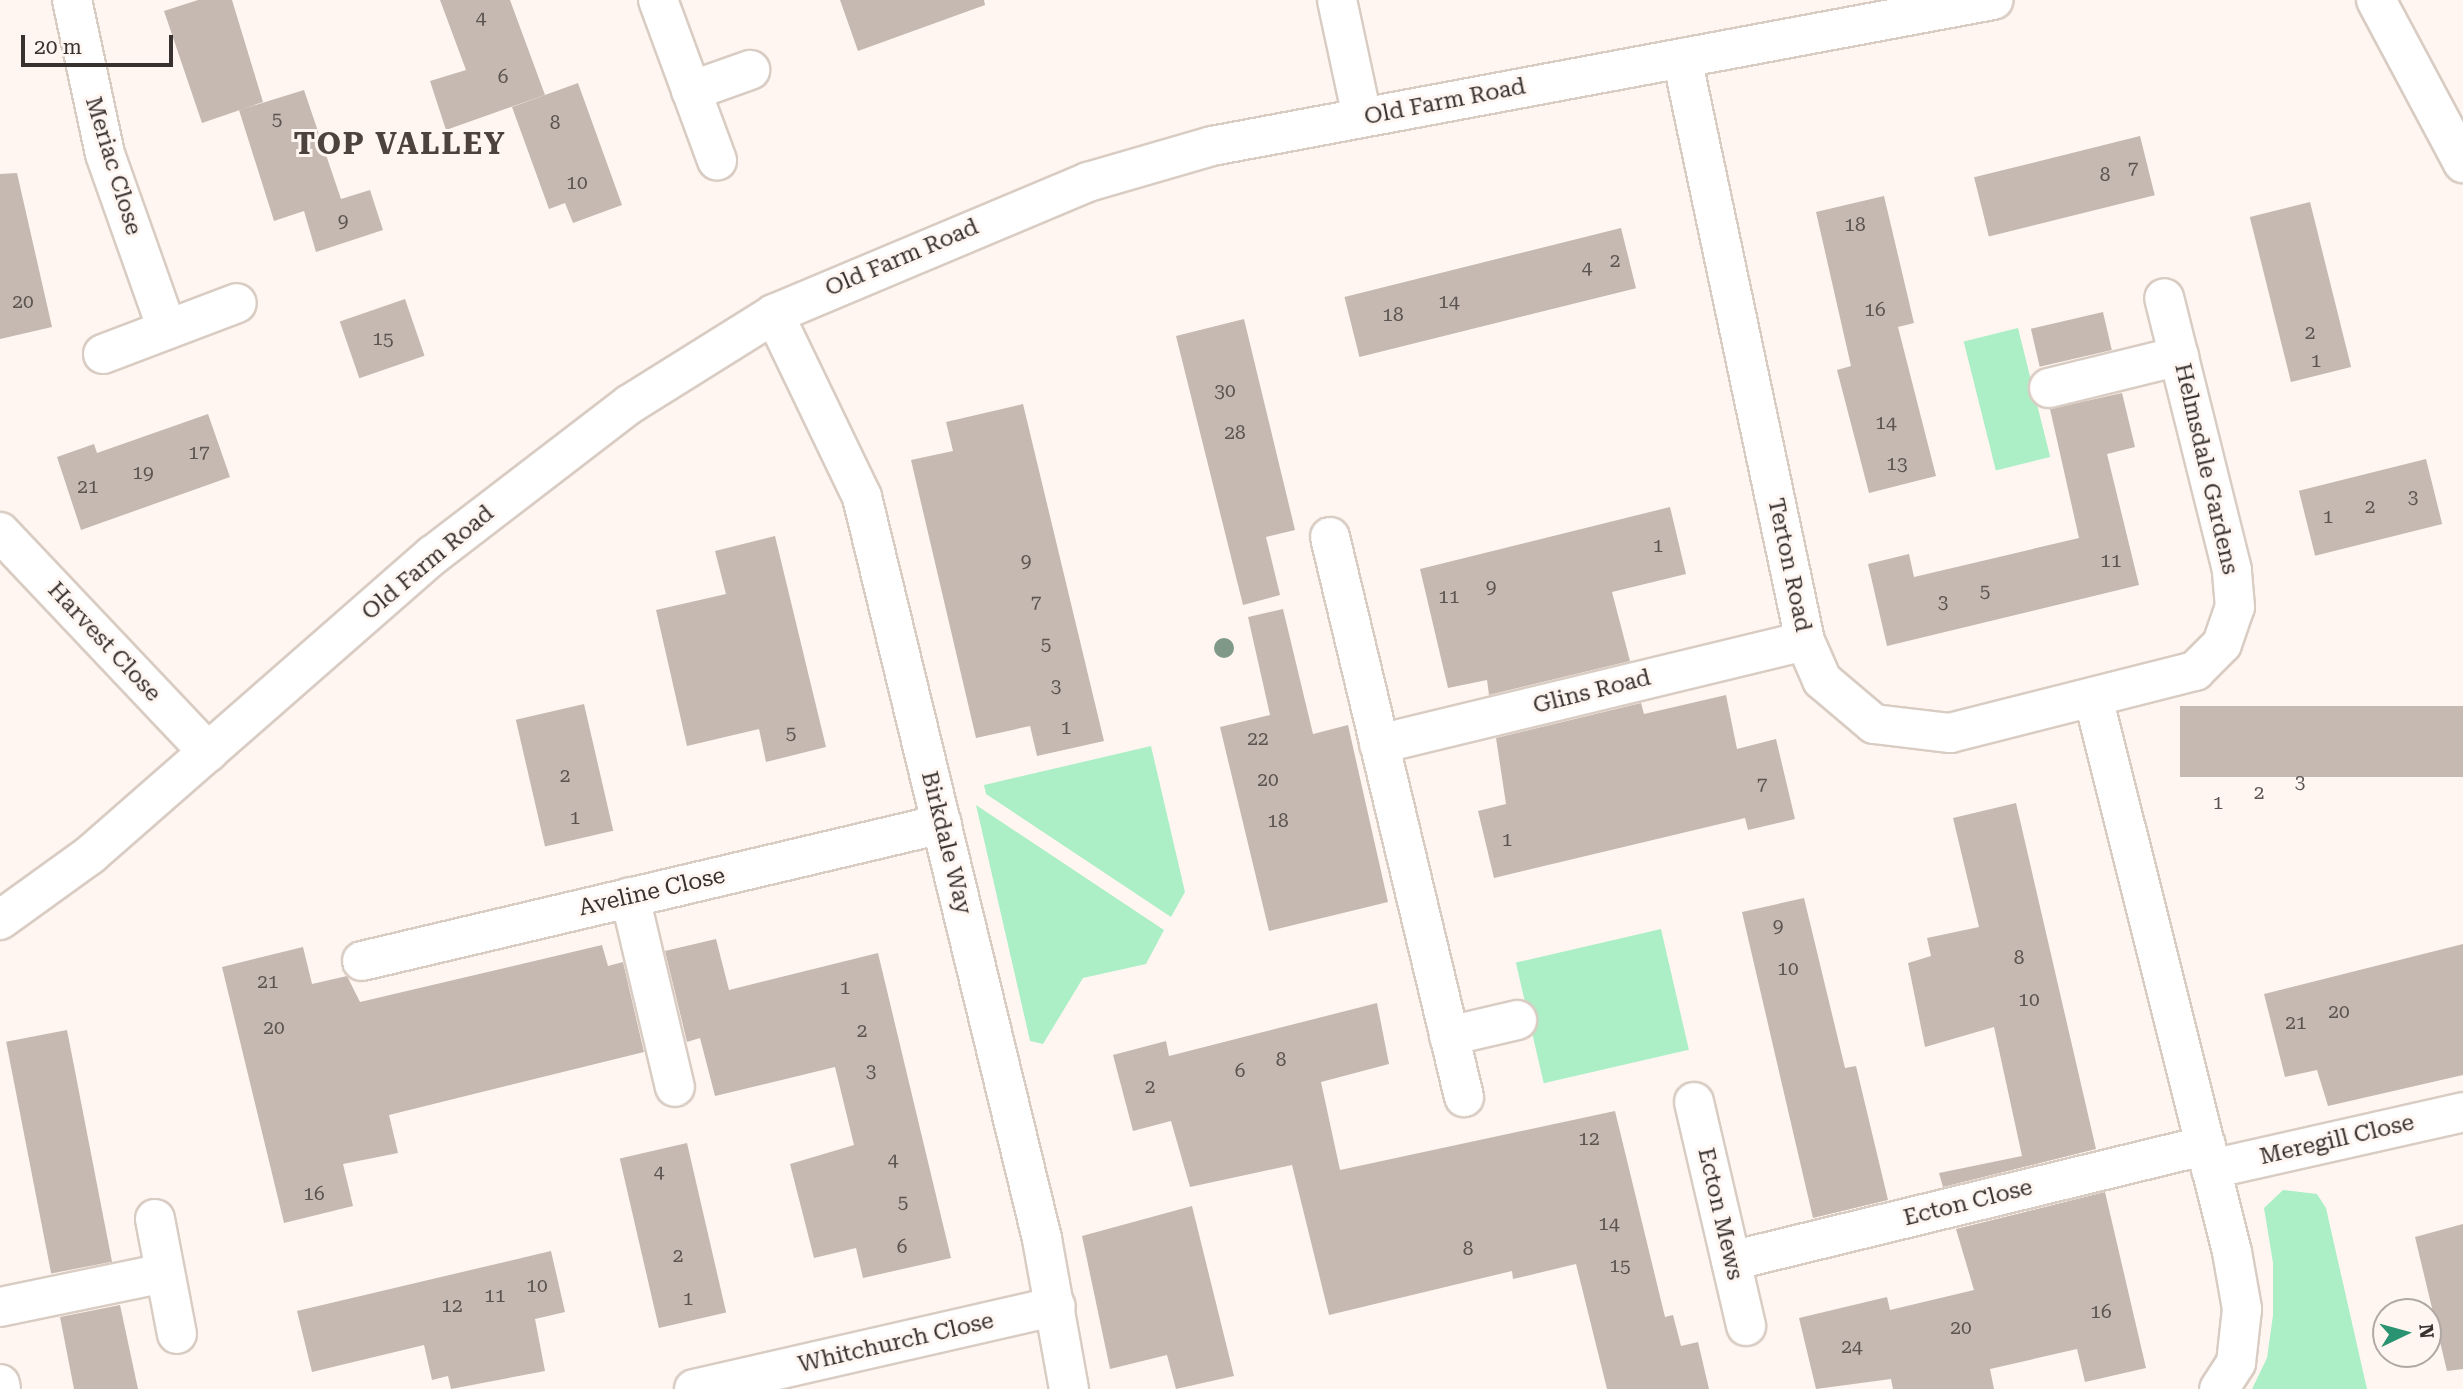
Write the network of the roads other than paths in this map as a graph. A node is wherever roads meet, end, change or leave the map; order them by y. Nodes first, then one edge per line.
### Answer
1 (72, 0) edge
2 (658, 0) edge
3 (1337, 0) edge
4 (1993, 0) edge
5 (2376, 0) edge
6 (1682, 58) junction
7 (750, 70) dead end
8 (691, 91) junction
9 (1362, 117) junction
10 (717, 160) dead end
11 (2463, 163) edge
12 (2164, 298) dead end
13 (237, 303) dead end
14 (774, 314) junction
15 (167, 329) junction
16 (103, 354) dead end
17 (2179, 356) junction
18 (2049, 388) dead end
19 (0, 532) edge
20 (1330, 537) dead end
21 (1805, 641) junction
22 (2195, 671) joint
23 (2094, 697) junction
24 (1379, 744) junction
25 (208, 752) junction
26 (942, 824) junction
27 (629, 897) junction
28 (0, 920) edge
29 (362, 961) dead end
30 (1517, 1020) dead end
31 (1449, 1036) junction
32 (675, 1087) dead end
33 (1464, 1097) dead end
34 (1693, 1102) dead end
35 (2463, 1112) edge
36 (2208, 1157) junction
37 (155, 1219) dead end
38 (1731, 1261) junction
39 (164, 1273) junction
40 (1056, 1306) junction
41 (0, 1307) edge
42 (1746, 1326) dead end
43 (177, 1334) dead end
44 (694, 1389) edge
45 (1069, 1389) edge
46 (2219, 1389) edge

1 - 15 street, Meriac Close
2 - 8 street
3 - 9 street
4 - 6 street, Old Farm Road
5 - 11 street
6 - 9 street, Old Farm Road
6 - 21 street, Terton Road
7 - 8 street
8 - 10 street
9 - 14 street, Old Farm Road
12 - 17 street, Helmsdale Gardens
13 - 15 street
14 - 25 street, Old Farm Road
14 - 26 street, Birkdale Way
15 - 16 street
17 - 18 street
17 - 22 street, Helmsdale Gardens
19 - 25 street, Harvest Close
20 - 24 street
21 - 23 street, Terton Road
21 - 24 street, Glins Road
22 - 23 street, Terton Road
23 - 36 street
24 - 31 street
25 - 28 street, Old Farm Road
26 - 27 street, Aveline Close
26 - 40 street, Birkdale Way
27 - 29 street, Aveline Close
27 - 32 street
30 - 31 street
31 - 33 street
34 - 38 street, Ecton Mews
35 - 36 street, Meregill Close
36 - 38 street, Ecton Close
36 - 46 street
37 - 39 street
38 - 42 street, Ecton Mews
39 - 41 street
39 - 43 street
40 - 44 street, Whitchurch Close
40 - 45 street, Birkdale Way

